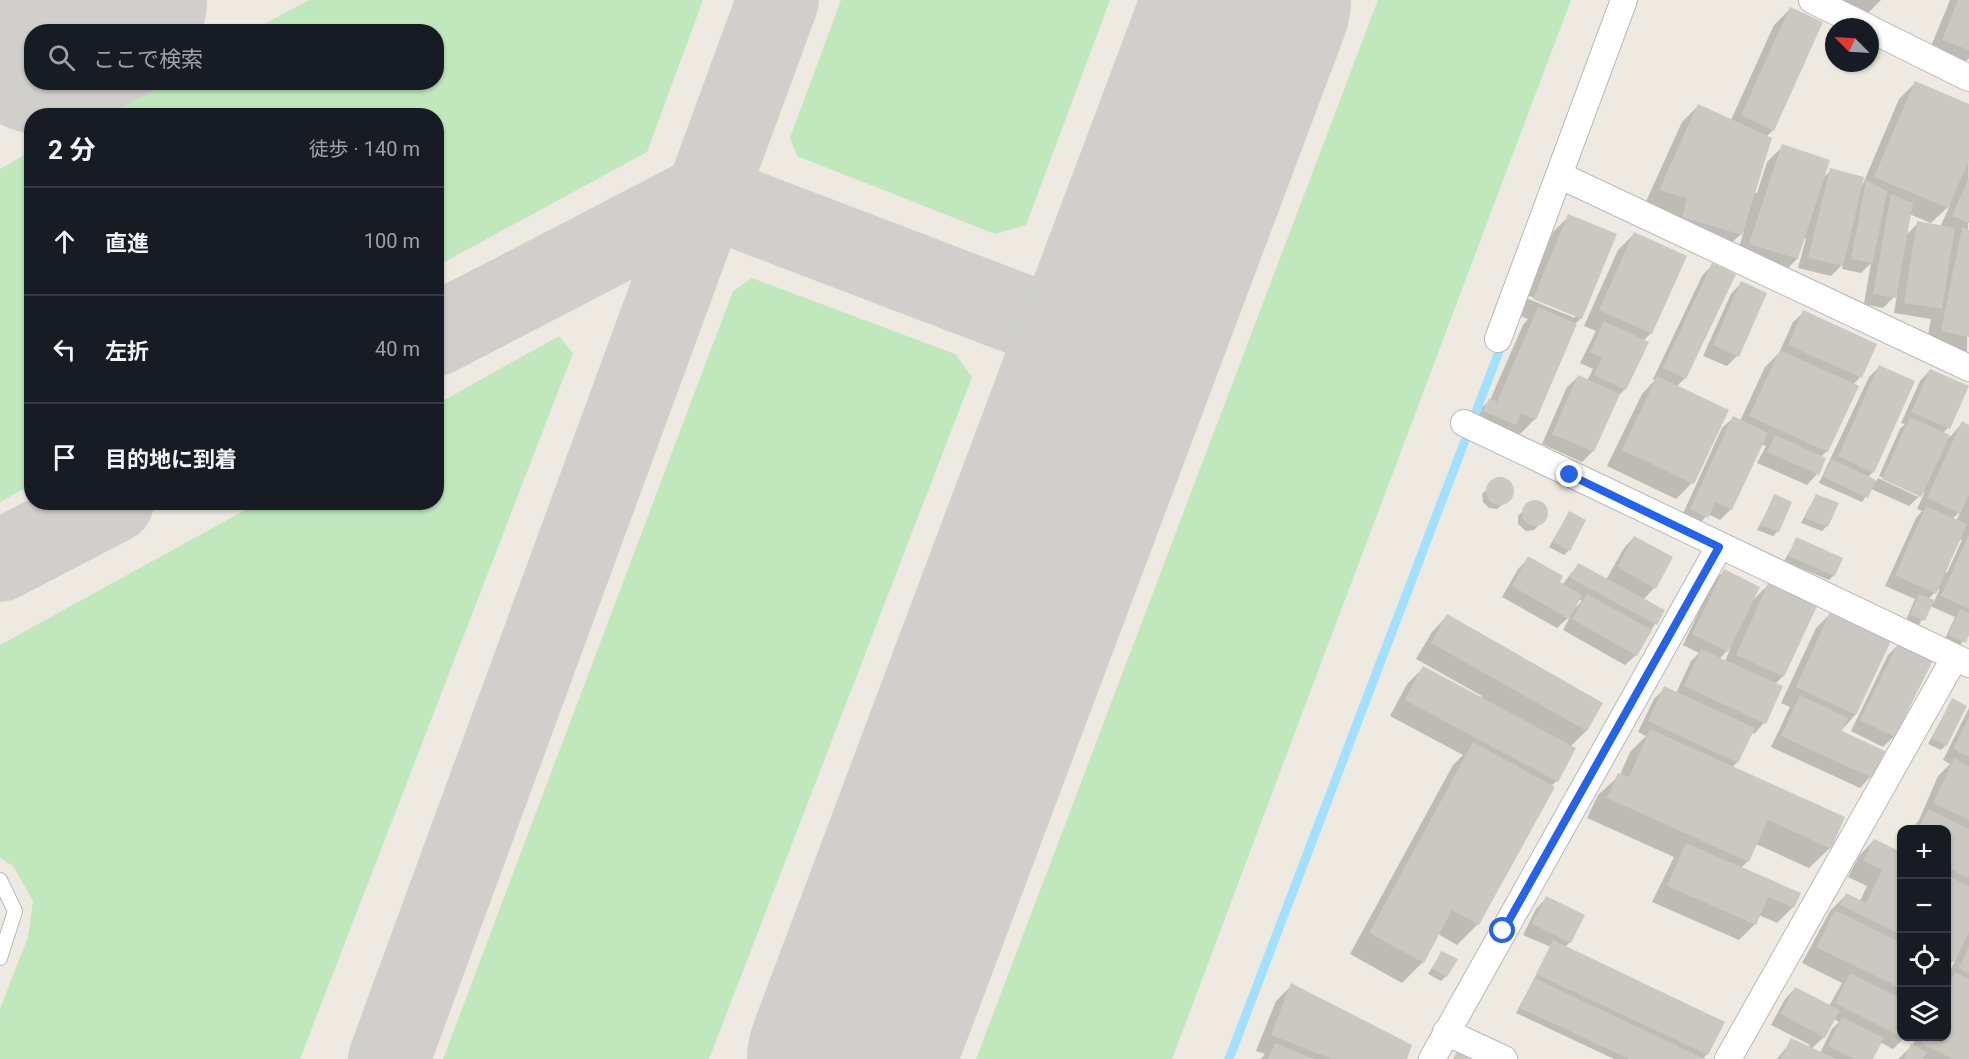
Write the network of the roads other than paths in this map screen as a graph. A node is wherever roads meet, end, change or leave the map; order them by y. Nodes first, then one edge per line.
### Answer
1 (1624, 0) edge
2 (1812, 0) edge
3 (1848, 18) edge
4 (1879, 33) edge
5 (1969, 78) edge
6 (1558, 175) junction
7 (1498, 339) dead end
8 (1969, 368) edge
9 (1464, 423) dead end
10 (1719, 547) junction
11 (1962, 661) edge
12 (0, 880) edge
13 (0, 958) edge
14 (1446, 1032) junction
15 (1432, 1059) edge
16 (1504, 1059) edge
17 (1728, 1059) edge

1 - 6 street
2 - 3 street
4 - 5 street
6 - 7 street
6 - 8 street
9 - 10 street
10 - 11 street
10 - 14 street
11 - 17 street
12 - 13 lane
14 - 15 street
14 - 16 street

